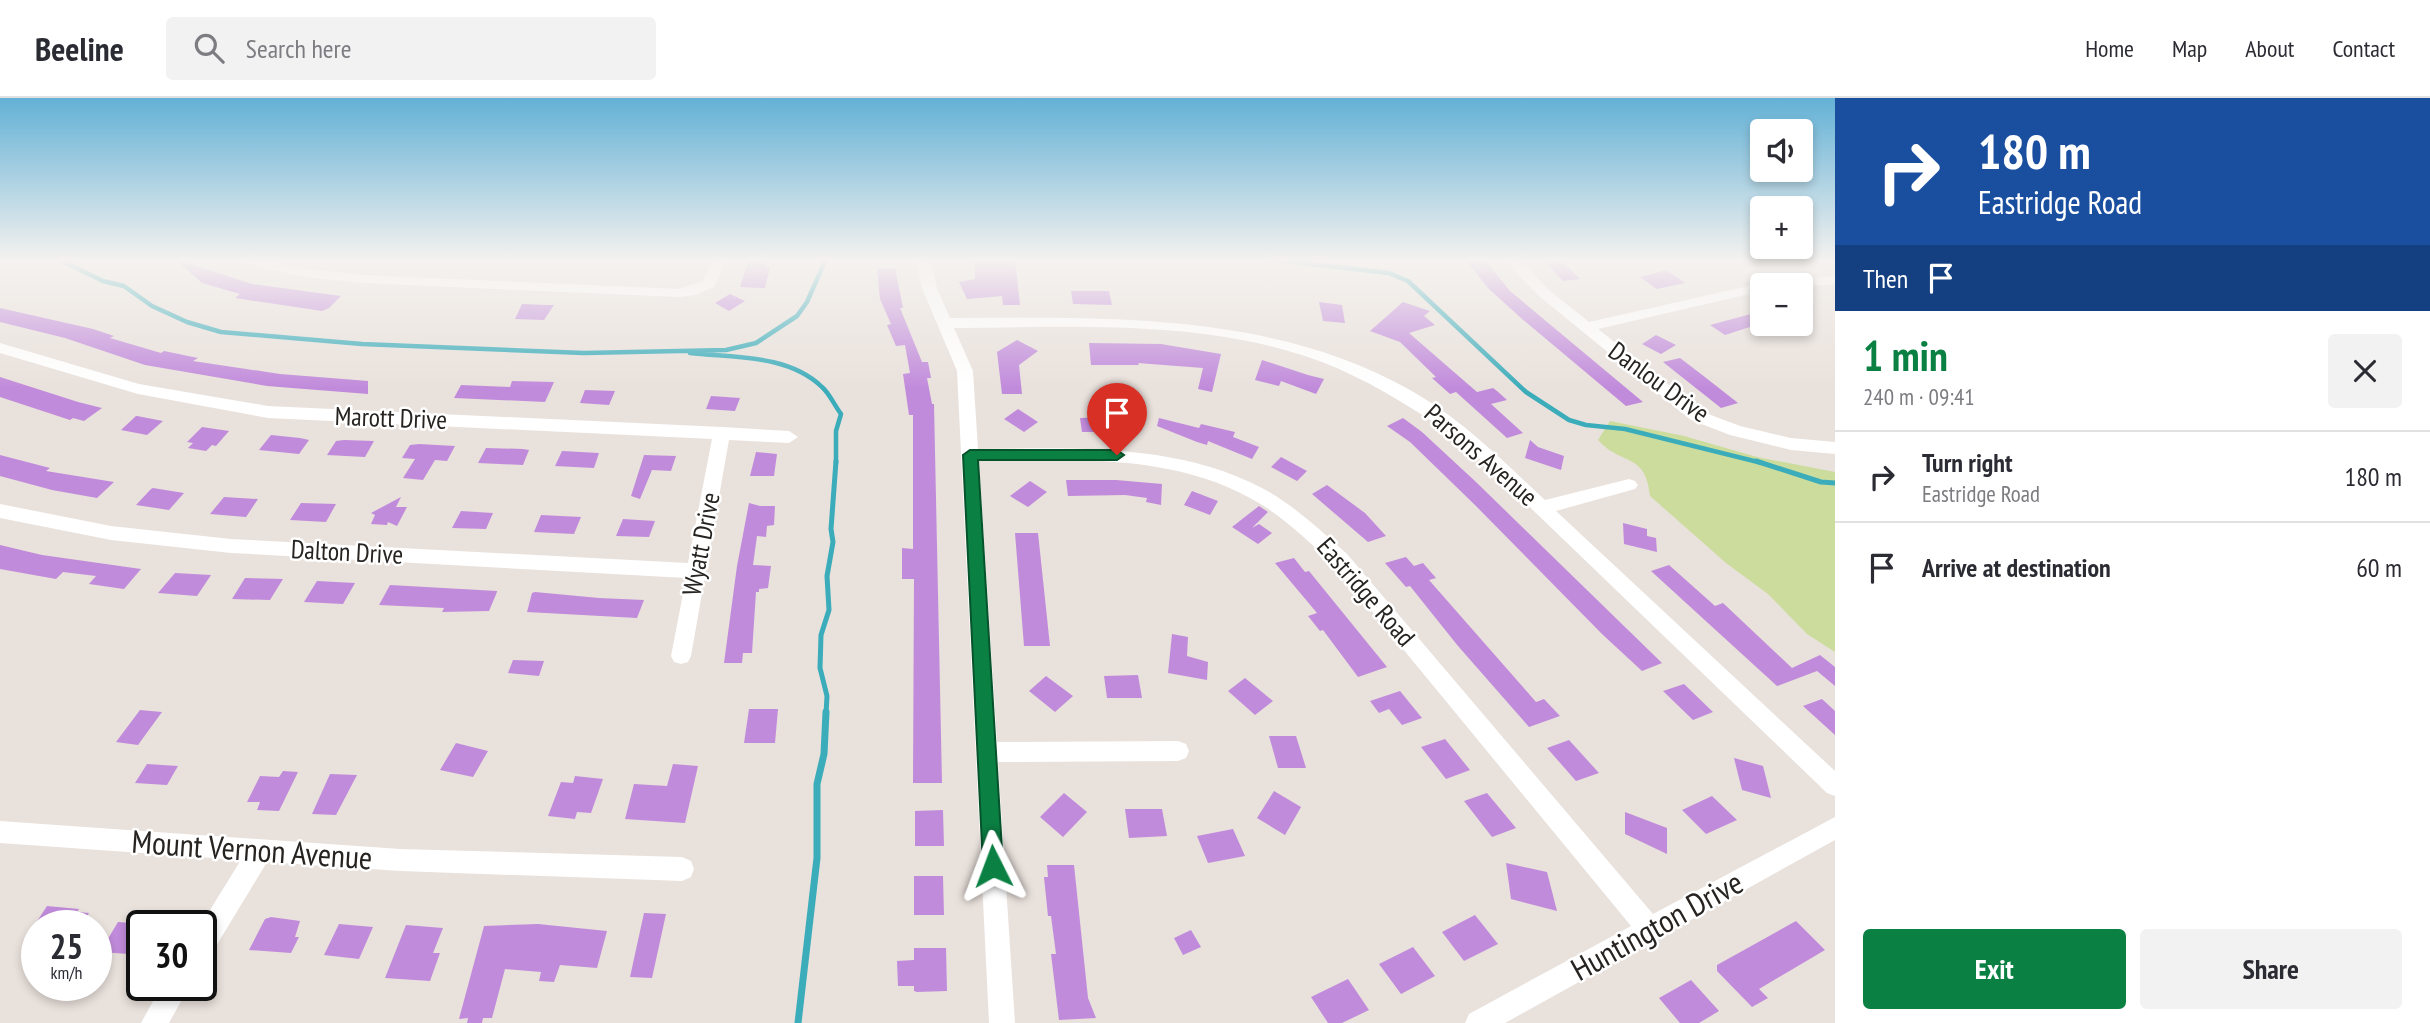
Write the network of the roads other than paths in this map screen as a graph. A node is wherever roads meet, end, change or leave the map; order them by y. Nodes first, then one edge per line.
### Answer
1 (936, 302) edge
2 (1555, 302) edge
3 (1695, 302) edge
4 (946, 323) junction
5 (1586, 327) junction
6 (0, 348) edge
7 (722, 433) junction
8 (789, 437) dead end
9 (1835, 448) edge
10 (970, 455) junction
11 (1629, 485) dead end
12 (1542, 508) junction
13 (0, 511) edge
14 (696, 571) junction
15 (681, 656) dead end
16 (1178, 751) dead end
17 (986, 752) junction
18 (1835, 786) edge
19 (1835, 828) edge
20 (0, 832) edge
21 (260, 852) junction
22 (682, 869) dead end
23 (217, 921) edge
24 (1650, 930) junction
25 (167, 1001) edge
26 (154, 1023) edge
27 (1002, 1023) edge
28 (1478, 1023) edge

1 - 4 street
2 - 5 street, Danlou Drive
3 - 5 street
4 - 10 street
4 - 12 street, Parsons Avenue
5 - 9 street, Danlou Drive
6 - 7 street, Marott Drive
7 - 8 street, Marott Drive
7 - 14 street, Wyatt Drive
10 - 17 street
10 - 24 street, Eastridge Road
11 - 12 street
12 - 18 street, Parsons Avenue
13 - 14 street, Dalton Drive
14 - 15 street, Wyatt Drive
16 - 17 street
17 - 27 street
19 - 24 street, Huntington Drive
20 - 21 street, Mount Vernon Avenue
21 - 22 street, Mount Vernon Avenue
21 - 23 street
24 - 28 street, Huntington Drive
25 - 26 street

